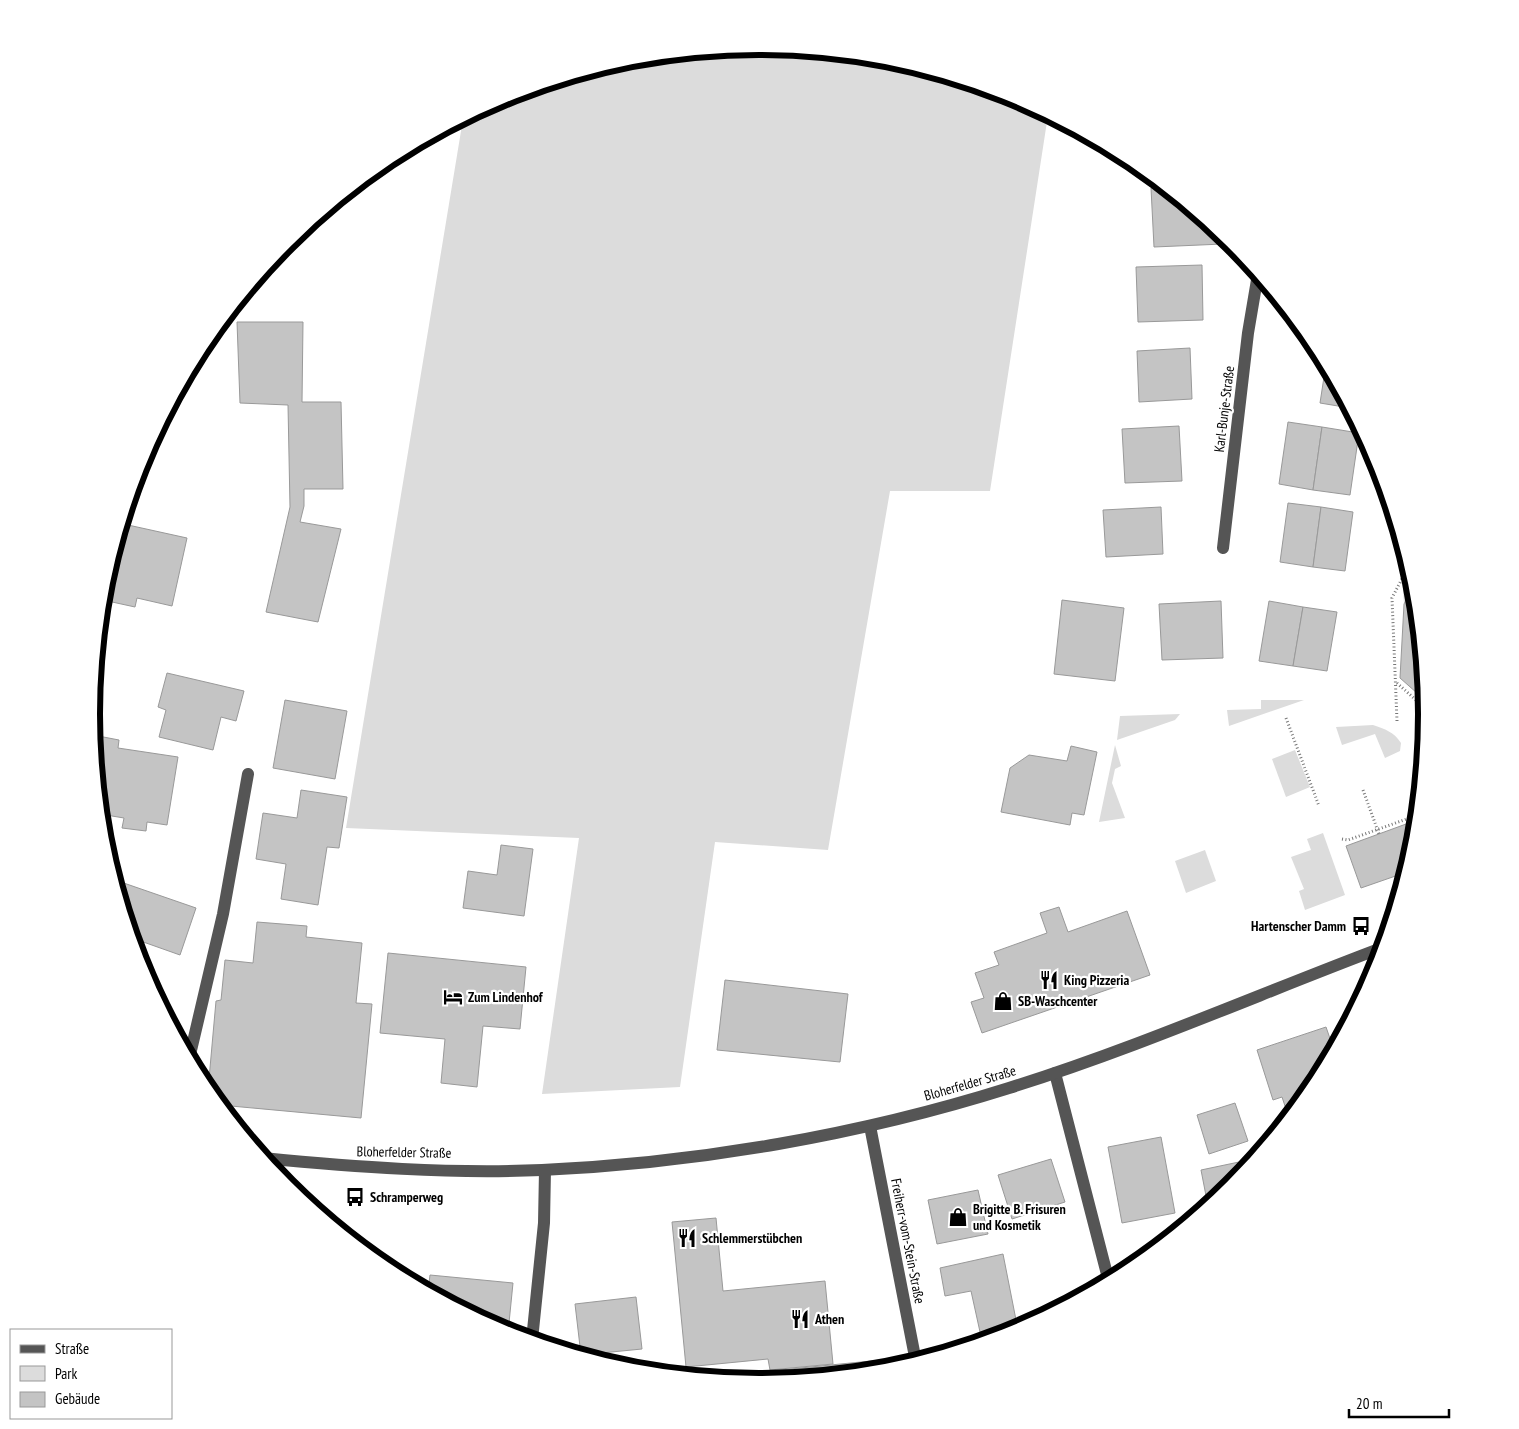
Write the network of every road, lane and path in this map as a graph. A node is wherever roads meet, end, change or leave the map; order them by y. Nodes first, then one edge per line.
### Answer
1 (1257, 282) edge
2 (1223, 548) dead end
3 (1404, 575) edge
4 (1396, 683) junction
5 (1419, 703) edge
6 (1286, 718) dead end
7 (1397, 721) dead end
8 (248, 774) dead end
9 (1363, 790) dead end
10 (1319, 806) dead end
11 (1410, 818) edge
12 (1378, 832) junction
13 (1342, 839) dead end
14 (1375, 950) edge
15 (191, 1049) edge
16 (1056, 1073) junction
17 (870, 1126) junction
18 (273, 1159) edge
19 (545, 1170) junction
20 (1107, 1275) edge
21 (533, 1333) edge
22 (915, 1355) edge

1 - 2 street, Karl-Bunje-Straße
3 - 4 path
4 - 5 path
4 - 7 path
6 - 10 path
8 - 15 street
9 - 12 path
11 - 12 path
12 - 13 path
14 - 16 street, Bloherfelder Straße
16 - 17 street, Bloherfelder Straße
16 - 20 street
17 - 19 street, Bloherfelder Straße
17 - 22 street, Freiherr-vom-Stein-Straße
18 - 19 street, Bloherfelder Straße
19 - 21 street

